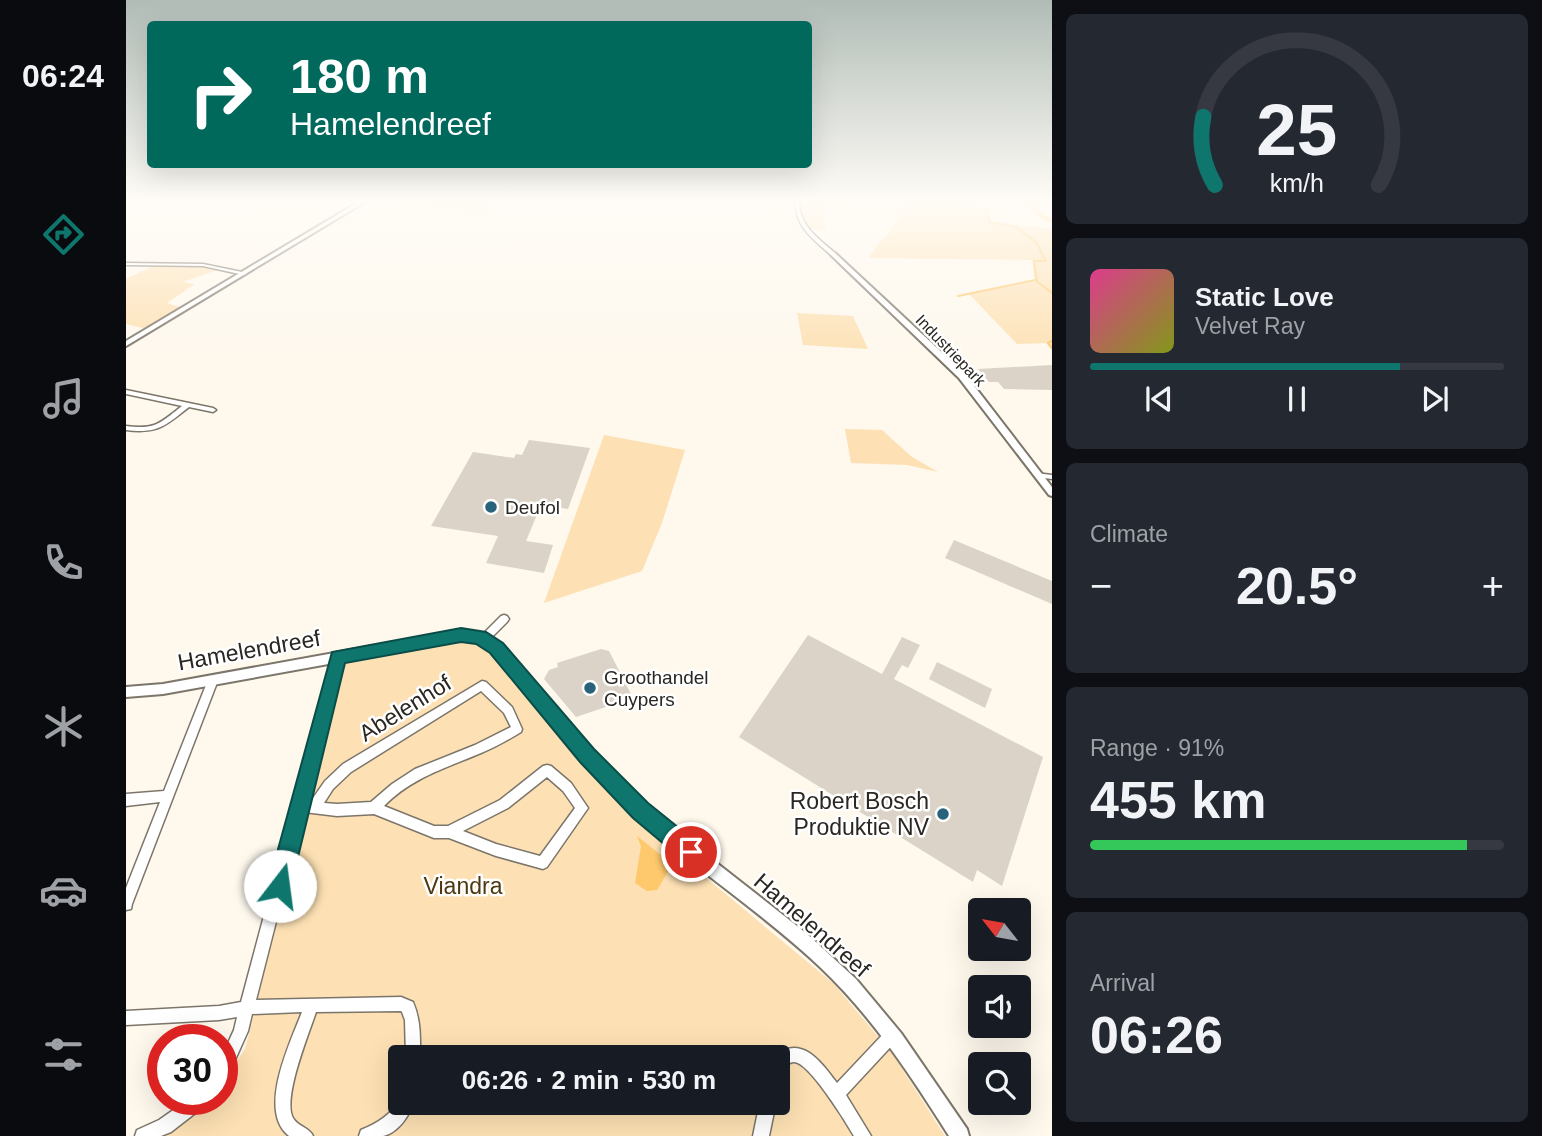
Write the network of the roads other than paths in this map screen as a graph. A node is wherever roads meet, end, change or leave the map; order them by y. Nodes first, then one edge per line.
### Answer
1 (277, 253) edge
2 (833, 254) edge
3 (126, 264) edge
4 (244, 273) junction
5 (126, 344) edge
6 (126, 392) edge
7 (187, 405) junction
8 (213, 410) dead end
9 (126, 428) edge
10 (1039, 475) junction
11 (1052, 477) edge
12 (1052, 493) edge
13 (504, 619) dead end
14 (484, 639) junction
15 (338, 657) junction
16 (213, 680) junction
17 (126, 692) edge
18 (169, 796) junction
19 (126, 800) edge
20 (300, 806) junction
21 (314, 807) junction
22 (374, 808) junction
23 (449, 832) junction
24 (126, 904) edge
25 (312, 1005) junction
26 (408, 1007) joint
27 (246, 1009) junction
28 (126, 1018) edge
29 (892, 1035) junction
30 (238, 1039) edge
31 (413, 1045) edge
32 (790, 1055) edge
33 (836, 1094) junction
34 (180, 1115) edge
35 (399, 1115) edge
36 (765, 1115) edge
37 (142, 1136) edge
38 (306, 1136) edge
39 (367, 1136) edge
40 (761, 1136) edge
41 (863, 1136) edge
42 (960, 1136) edge

1 - 4 street
2 - 10 street, Industriepark
3 - 4 street
4 - 5 street
6 - 7 street
7 - 8 street
7 - 9 street
10 - 11 street
10 - 12 street, Industriepark
13 - 14 street
14 - 15 street, Hamelendreef
14 - 29 street, Hamelendreef
15 - 16 street, Hamelendreef
15 - 20 street
16 - 17 street, Hamelendreef
16 - 18 street
18 - 19 street
18 - 24 street
20 - 21 street
20 - 27 street
21 - 22 street
21 - 22 street, Abelenhof
22 - 23 street
23 - 23 street
25 - 26 street
25 - 27 street
25 - 38 street
26 - 31 street
27 - 28 street
27 - 30 street
29 - 33 street
29 - 42 street, Hamelendreef
32 - 33 street
33 - 41 street
34 - 37 street
35 - 39 street
36 - 40 street

